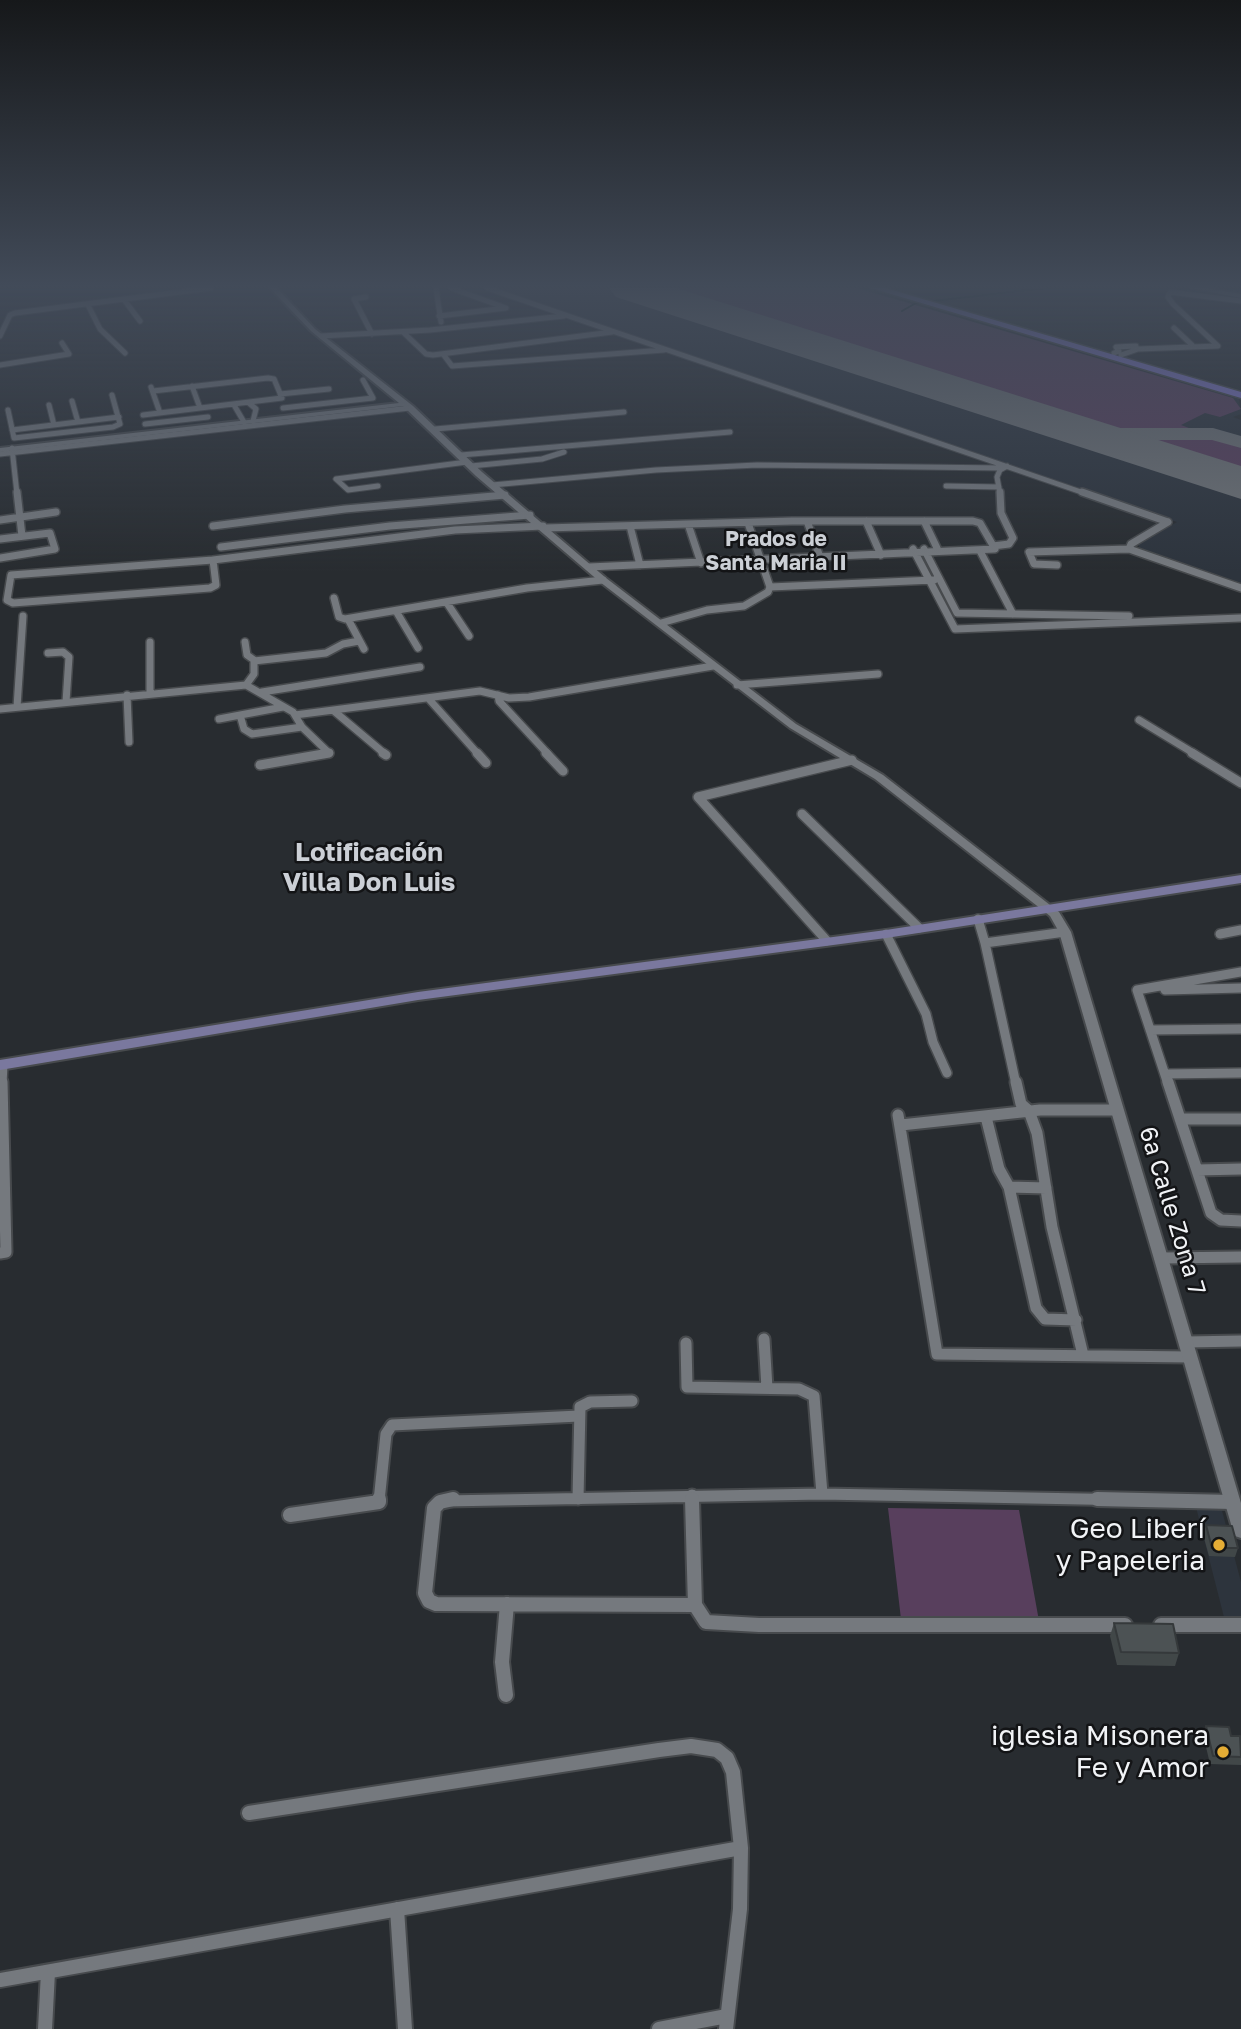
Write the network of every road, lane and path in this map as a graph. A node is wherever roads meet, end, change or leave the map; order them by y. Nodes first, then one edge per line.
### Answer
1 (233, 382) edge
2 (226, 383) edge
3 (274, 383) edge
4 (364, 383) edge
5 (379, 383) edge
6 (761, 383) edge
7 (1209, 383) edge
8 (1211, 383) edge
9 (192, 386) junction
10 (1241, 392) edge
11 (280, 394) junction
12 (112, 395) dead end
13 (72, 401) dead end
14 (337, 402) junction
15 (246, 403) junction
16 (49, 405) dead end
17 (234, 405) junction
18 (408, 406) junction
19 (203, 408) junction
20 (283, 408) dead end
21 (8, 410) dead end
22 (624, 412) dead end
23 (160, 413) junction
24 (143, 415) dead end
25 (118, 418) junction
26 (249, 421) junction
27 (78, 422) junction
28 (145, 424) dead end
29 (54, 425) junction
30 (435, 429) junction
31 (12, 430) junction
32 (730, 432) dead end
33 (11, 451) junction
34 (0, 452) edge
35 (564, 452) dead end
36 (466, 461) junction
37 (12, 462) junction
38 (0, 464) edge
39 (1005, 467) junction
40 (492, 485) junction
41 (378, 486) dead end
42 (946, 486) dead end
43 (999, 487) junction
44 (505, 495) junction
45 (56, 512) dead end
46 (530, 515) junction
47 (20, 517) junction
48 (0, 520) edge
49 (807, 522) junction
50 (866, 522) junction
51 (924, 522) junction
52 (748, 523) junction
53 (688, 524) junction
54 (213, 526) dead end
55 (630, 526) junction
56 (544, 527) junction
57 (22, 536) junction
58 (0, 539) edge
59 (221, 547) dead end
60 (993, 547) junction
61 (937, 548) junction
62 (1129, 550) junction
63 (914, 551) junction
64 (925, 551) junction
65 (979, 551) junction
66 (880, 552) junction
67 (819, 555) junction
68 (760, 557) junction
69 (0, 558) edge
70 (213, 560) junction
71 (700, 560) junction
72 (639, 563) junction
73 (587, 565) junction
74 (1057, 565) dead end
75 (603, 580) junction
76 (929, 580) junction
77 (940, 580) junction
78 (770, 587) junction
79 (1241, 588) edge
80 (334, 598) dead end
81 (447, 603) junction
82 (396, 611) junction
83 (1241, 612) edge
84 (1013, 614) junction
85 (23, 616) dead end
86 (1202, 617) junction
87 (1241, 618) edge
88 (348, 619) junction
89 (1117, 619) junction
90 (661, 623) junction
91 (468, 636) dead end
92 (359, 641) junction
93 (149, 642) dead end
94 (245, 642) dead end
95 (364, 649) dead end
96 (418, 649) dead end
97 (48, 653) dead end
98 (254, 661) junction
99 (713, 666) junction
100 (420, 667) dead end
101 (878, 674) dead end
102 (246, 685) junction
103 (737, 685) junction
104 (262, 692) junction
105 (150, 693) junction
106 (127, 695) junction
107 (498, 695) junction
108 (428, 698) junction
109 (66, 702) junction
110 (283, 706) junction
111 (17, 707) junction
112 (0, 709) edge
113 (334, 711) junction
114 (240, 715) junction
115 (295, 715) junction
116 (219, 719) dead end
117 (1139, 720) dead end
118 (302, 727) junction
119 (129, 742) dead end
120 (386, 755) dead end
121 (852, 760) junction
122 (486, 763) dead end
123 (260, 765) dead end
124 (563, 771) dead end
125 (1241, 783) edge
126 (802, 814) dead end
127 (1241, 879) edge
128 (1050, 908) junction
129 (978, 919) junction
130 (919, 928) junction
131 (1241, 930) edge
132 (1065, 932) junction
133 (886, 934) junction
134 (1220, 934) dead end
135 (827, 941) junction
136 (985, 943) junction
137 (1241, 972) edge
138 (1241, 988) edge
139 (1137, 990) junction
140 (1241, 1029) edge
141 (1150, 1030) junction
142 (2, 1065) edge
143 (947, 1073) dead end
144 (1241, 1073) edge
145 (1165, 1074) junction
146 (1117, 1110) junction
147 (1029, 1111) junction
148 (986, 1117) junction
149 (1, 1118) edge
150 (1180, 1119) junction
151 (1241, 1119) edge
152 (1241, 1169) edge
153 (1197, 1170) junction
154 (1009, 1187) junction
155 (1046, 1188) junction
156 (1241, 1221) edge
157 (0, 1253) edge
158 (1163, 1258) junction
159 (1241, 1258) edge
160 (1076, 1320) junction
161 (764, 1339) dead end
162 (1241, 1341) edge
163 (1187, 1342) junction
164 (686, 1343) dead end
165 (1083, 1355) junction
166 (1191, 1357) junction
167 (767, 1388) junction
168 (632, 1401) dead end
169 (579, 1416) junction
170 (822, 1494) junction
171 (692, 1495) junction
172 (578, 1499) junction
173 (1233, 1502) junction
174 (290, 1515) dead end
175 (1240, 1527) edge
176 (507, 1604) junction
177 (695, 1605) junction
178 (1241, 1625) edge
179 (506, 1695) dead end
180 (249, 1813) dead end
181 (741, 1848) junction
182 (397, 1909) junction
183 (48, 1972) junction
184 (0, 1980) edge
185 (726, 2023) edge
186 (45, 2029) edge
187 (405, 2029) edge
188 (659, 2029) edge

1 - 15 street
2 - 9 street
3 - 11 street
4 - 14 street
5 - 18 street
6 - 39 street
7 - 10 highway
8 - 10 highway
9 - 19 street
9 - 23 street
11 - 14 street
11 - 15 street
12 - 25 street
13 - 27 street
14 - 20 street
15 - 17 street
15 - 26 street
16 - 29 street
17 - 19 street
17 - 26 street
18 - 26 street
18 - 30 street
18 - 33 street
19 - 23 street
19 - 28 street
21 - 31 street
22 - 30 street
23 - 24 street
25 - 27 street
25 - 31 street
26 - 33 street
27 - 29 street
29 - 31 street
30 - 36 street
32 - 36 street
33 - 34 street
33 - 37 street
35 - 36 street
36 - 40 street
36 - 41 street
37 - 38 street
37 - 47 street
39 - 40 street
39 - 43 street
39 - 62 street
40 - 44 street
42 - 43 street
43 - 60 street
44 - 46 street
44 - 54 street
45 - 47 street
46 - 56 street
46 - 59 street
47 - 48 street
47 - 57 street
49 - 50 street
49 - 52 street
49 - 67 street
50 - 51 street
50 - 66 street
51 - 60 street
51 - 61 street
52 - 53 street
52 - 68 street
53 - 55 street
53 - 71 street
55 - 56 street
55 - 72 street
56 - 70 street
56 - 73 street
57 - 58 street
57 - 69 street
60 - 61 street
60 - 65 street
61 - 64 street
62 - 74 street
62 - 79 street
63 - 64 street
63 - 66 street
63 - 76 street
64 - 65 street
64 - 77 street
65 - 84 street
66 - 67 street
67 - 68 street
68 - 71 street
68 - 78 street
70 - 70 street
71 - 72 street
72 - 73 street
73 - 75 street
75 - 81 street
75 - 90 street
76 - 77 street
76 - 78 street
76 - 89 street
77 - 84 street
78 - 90 street
80 - 88 street
81 - 82 street
81 - 91 street
82 - 88 street
82 - 96 street
83 - 86 street
84 - 89 street
85 - 111 street
86 - 87 street
86 - 89 street
88 - 92 street
90 - 99 street
92 - 95 street
92 - 98 street
93 - 105 street
94 - 98 street
97 - 109 street
98 - 102 street
99 - 103 street
99 - 107 street
100 - 104 street
101 - 103 street
102 - 104 street
102 - 105 street
103 - 121 street
104 - 110 street
105 - 106 street
106 - 109 street
106 - 119 street
107 - 108 street
107 - 124 street
108 - 113 street
108 - 122 street
109 - 111 street
110 - 114 street
110 - 115 street
111 - 112 street
113 - 115 street
113 - 120 street
114 - 116 street
114 - 118 street
115 - 118 street
117 - 125 street
118 - 123 street
121 - 128 street
121 - 135 street
126 - 130 street
127 - 128 main road
128 - 129 main road
128 - 132 street, 6a Calle Zona 7
129 - 130 main road
129 - 136 street
130 - 133 main road
131 - 134 street
132 - 136 street
132 - 146 street, 6a Calle Zona 7
133 - 135 main road
133 - 143 street
135 - 142 main road
136 - 147 street
137 - 139 street
138 - 139 street
139 - 141 street
140 - 141 street
141 - 145 street
142 - 149 street
144 - 145 street
145 - 150 street
146 - 147 street
146 - 158 street, 6a Calle Zona 7
147 - 148 street
147 - 155 street
148 - 154 street
148 - 165 street
149 - 157 street
150 - 151 street
150 - 153 street
152 - 153 street
153 - 156 street
154 - 155 street
154 - 160 street
155 - 160 street
158 - 159 street
158 - 163 street, 6a Calle Zona 7
160 - 165 street
161 - 167 street
162 - 163 street
163 - 166 street, 6a Calle Zona 7
164 - 167 street
165 - 166 street
166 - 173 street, 6a Calle Zona 7
167 - 170 street
168 - 169 street
169 - 172 street
169 - 174 street
170 - 171 street
170 - 173 street
171 - 172 street
171 - 177 street
172 - 176 street
173 - 175 street, 6a Calle Zona 7
176 - 177 street
176 - 179 street
177 - 178 street
180 - 181 street
181 - 182 street
181 - 185 street
182 - 183 street
182 - 187 street
183 - 184 street
183 - 186 street
185 - 188 street

